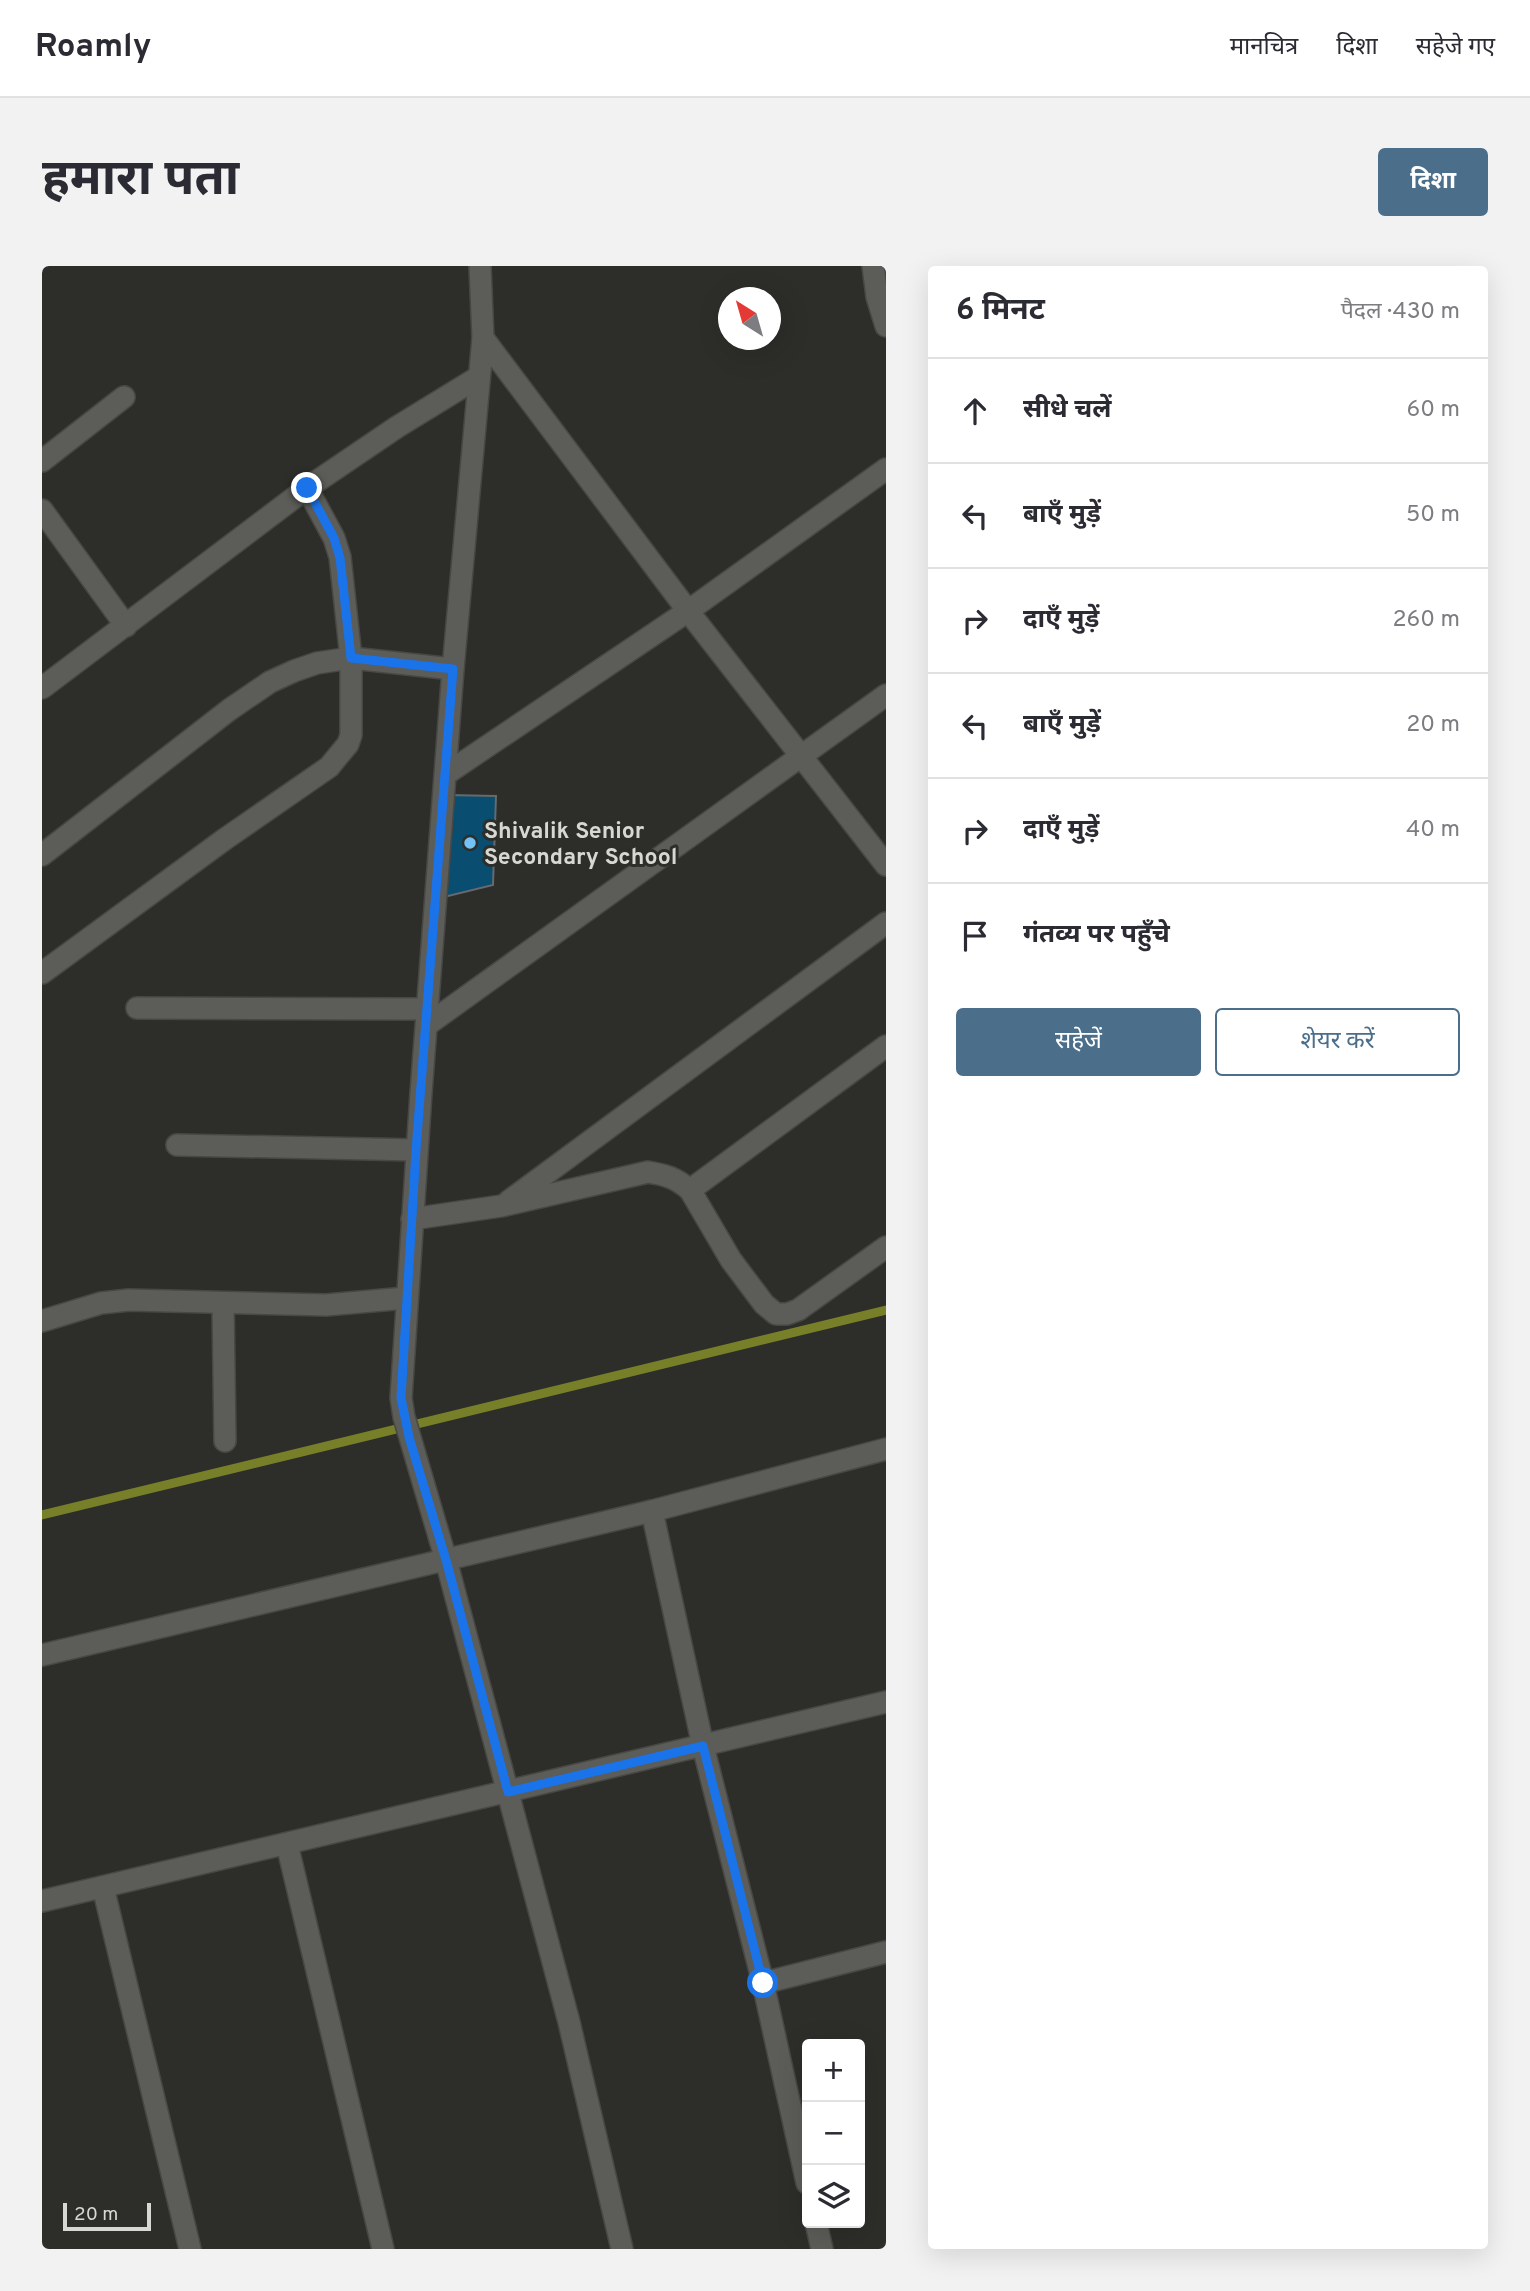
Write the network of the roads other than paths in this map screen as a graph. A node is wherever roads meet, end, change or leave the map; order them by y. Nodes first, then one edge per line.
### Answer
1 (480, 266) edge
2 (873, 266) edge
3 (886, 326) edge
4 (483, 338) junction
5 (477, 378) junction
6 (124, 397) dead end
7 (42, 461) edge
8 (886, 469) edge
9 (307, 488) junction
10 (42, 510) edge
11 (688, 611) junction
12 (126, 626) junction
13 (351, 658) junction
14 (453, 669) junction
15 (42, 688) edge
16 (886, 695) edge
17 (801, 755) junction
18 (446, 774) junction
19 (42, 855) edge
20 (886, 865) edge
21 (886, 923) edge
22 (42, 974) edge
23 (137, 1008) dead end
24 (428, 1017) junction
25 (886, 1046) edge
26 (177, 1145) dead end
27 (416, 1150) junction
28 (690, 1190) junction
29 (501, 1206) junction
30 (412, 1219) junction
31 (886, 1247) edge
32 (406, 1298) junction
33 (223, 1303) junction
34 (42, 1321) edge
35 (225, 1441) dead end
36 (886, 1449) edge
37 (652, 1511) junction
38 (446, 1560) junction
39 (42, 1656) edge
40 (886, 1702) edge
41 (703, 1746) junction
42 (508, 1792) junction
43 (287, 1844) junction
44 (103, 1887) junction
45 (42, 1901) edge
46 (886, 1952) edge
47 (763, 1983) junction
48 (803, 2165) edge
49 (817, 2228) edge
50 (190, 2249) edge
51 (383, 2249) edge
52 (622, 2249) edge
53 (822, 2249) edge

1 - 4 street
2 - 3 street
4 - 5 street
4 - 11 street
5 - 9 street
5 - 14 street
6 - 7 street
8 - 11 street
9 - 12 street
9 - 13 street
10 - 12 street
11 - 17 street
11 - 18 street
12 - 15 street
13 - 14 street
13 - 19 street
13 - 22 street
14 - 18 street
16 - 17 street
17 - 20 street
17 - 24 street
18 - 24 street
21 - 29 street
23 - 24 street
24 - 27 street
25 - 28 street
26 - 27 street
27 - 30 street
28 - 29 street
28 - 31 street
29 - 30 street
30 - 32 street
32 - 33 street
32 - 38 street
33 - 34 street
33 - 35 street
36 - 37 street
37 - 38 street
37 - 41 street
38 - 39 street
38 - 42 street
40 - 41 street
41 - 42 street
41 - 47 street
42 - 43 street
42 - 52 street
43 - 44 street
43 - 51 street
44 - 45 street
44 - 50 street
46 - 47 street
47 - 48 street
49 - 53 street

